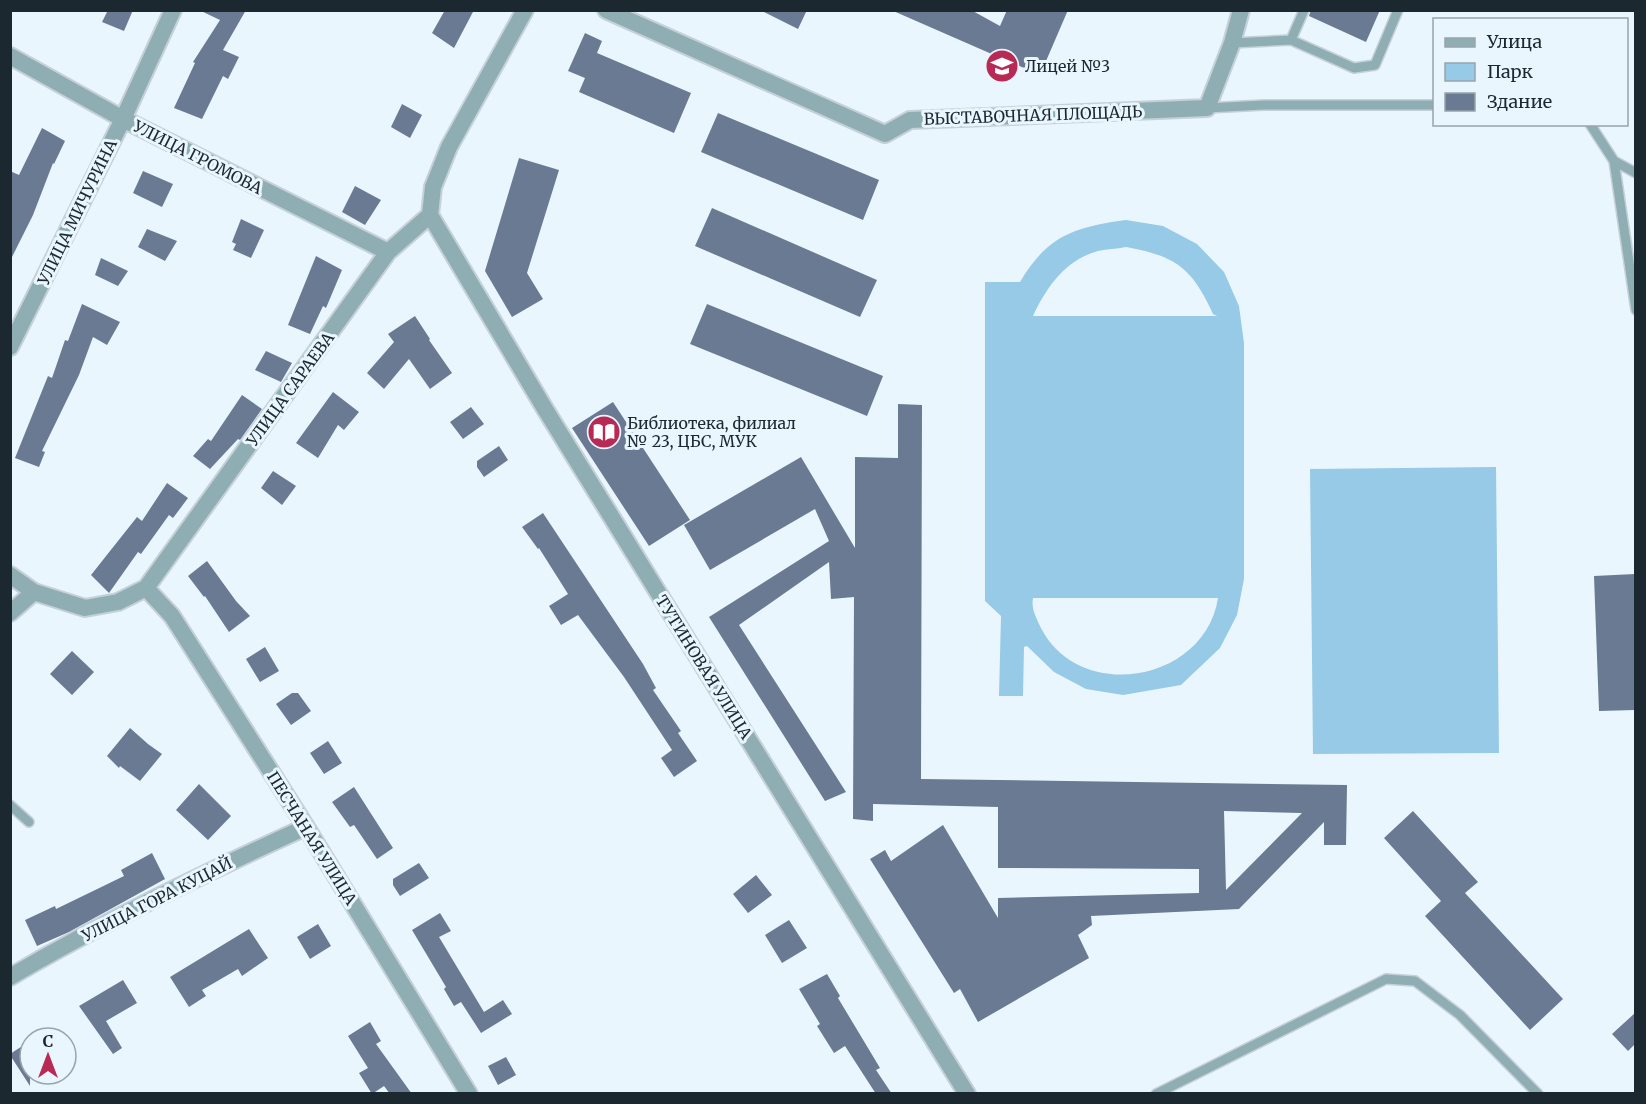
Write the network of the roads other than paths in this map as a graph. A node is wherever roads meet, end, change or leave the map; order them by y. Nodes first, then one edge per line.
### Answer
1 (173, 10) edge
2 (525, 10) edge
3 (606, 10) edge
4 (1241, 10) edge
5 (1304, 10) edge
6 (1398, 10) edge
7 (1291, 40) junction
8 (1232, 42) junction
9 (10, 56) edge
10 (1433, 105) edge
11 (1207, 108) junction
12 (123, 119) junction
13 (1591, 126) edge
14 (1614, 160) junction
15 (1635, 173) edge
16 (430, 215) junction
17 (388, 252) junction
18 (1635, 310) edge
19 (10, 347) edge
20 (10, 575) edge
21 (146, 588) junction
22 (34, 592) junction
23 (10, 613) edge
24 (10, 805) edge
25 (28, 822) dead end
26 (306, 827) junction
27 (10, 977) edge
28 (469, 1094) edge
29 (967, 1094) edge
30 (1156, 1094) edge
31 (1538, 1094) edge

1 - 12 street, УЛИЦА МИЧУРИНА
2 - 16 street
3 - 11 street, ВЫСТАВОЧНАЯ ПЛОЩАДЬ
4 - 8 street
5 - 7 lane
6 - 7 lane
7 - 8 lane
8 - 11 street
9 - 12 street, УЛИЦА ГРОМОВА
10 - 11 lane
12 - 17 street, УЛИЦА ГРОМОВА
12 - 19 street, УЛИЦА МИЧУРИНА
13 - 14 lane
14 - 15 lane
14 - 18 lane
16 - 17 street, УЛИЦА САРАЕВА
16 - 29 street, ТУТИНОВАЯ УЛИЦА
17 - 21 street, УЛИЦА САРАЕВА
20 - 22 street
21 - 22 street
21 - 26 street, ПЕСЧАНАЯ УЛИЦА
22 - 23 street
24 - 25 lane
26 - 27 street, УЛИЦА ГОРА КУЦАЙ
26 - 28 street, ПЕСЧАНАЯ УЛИЦА
30 - 31 lane

